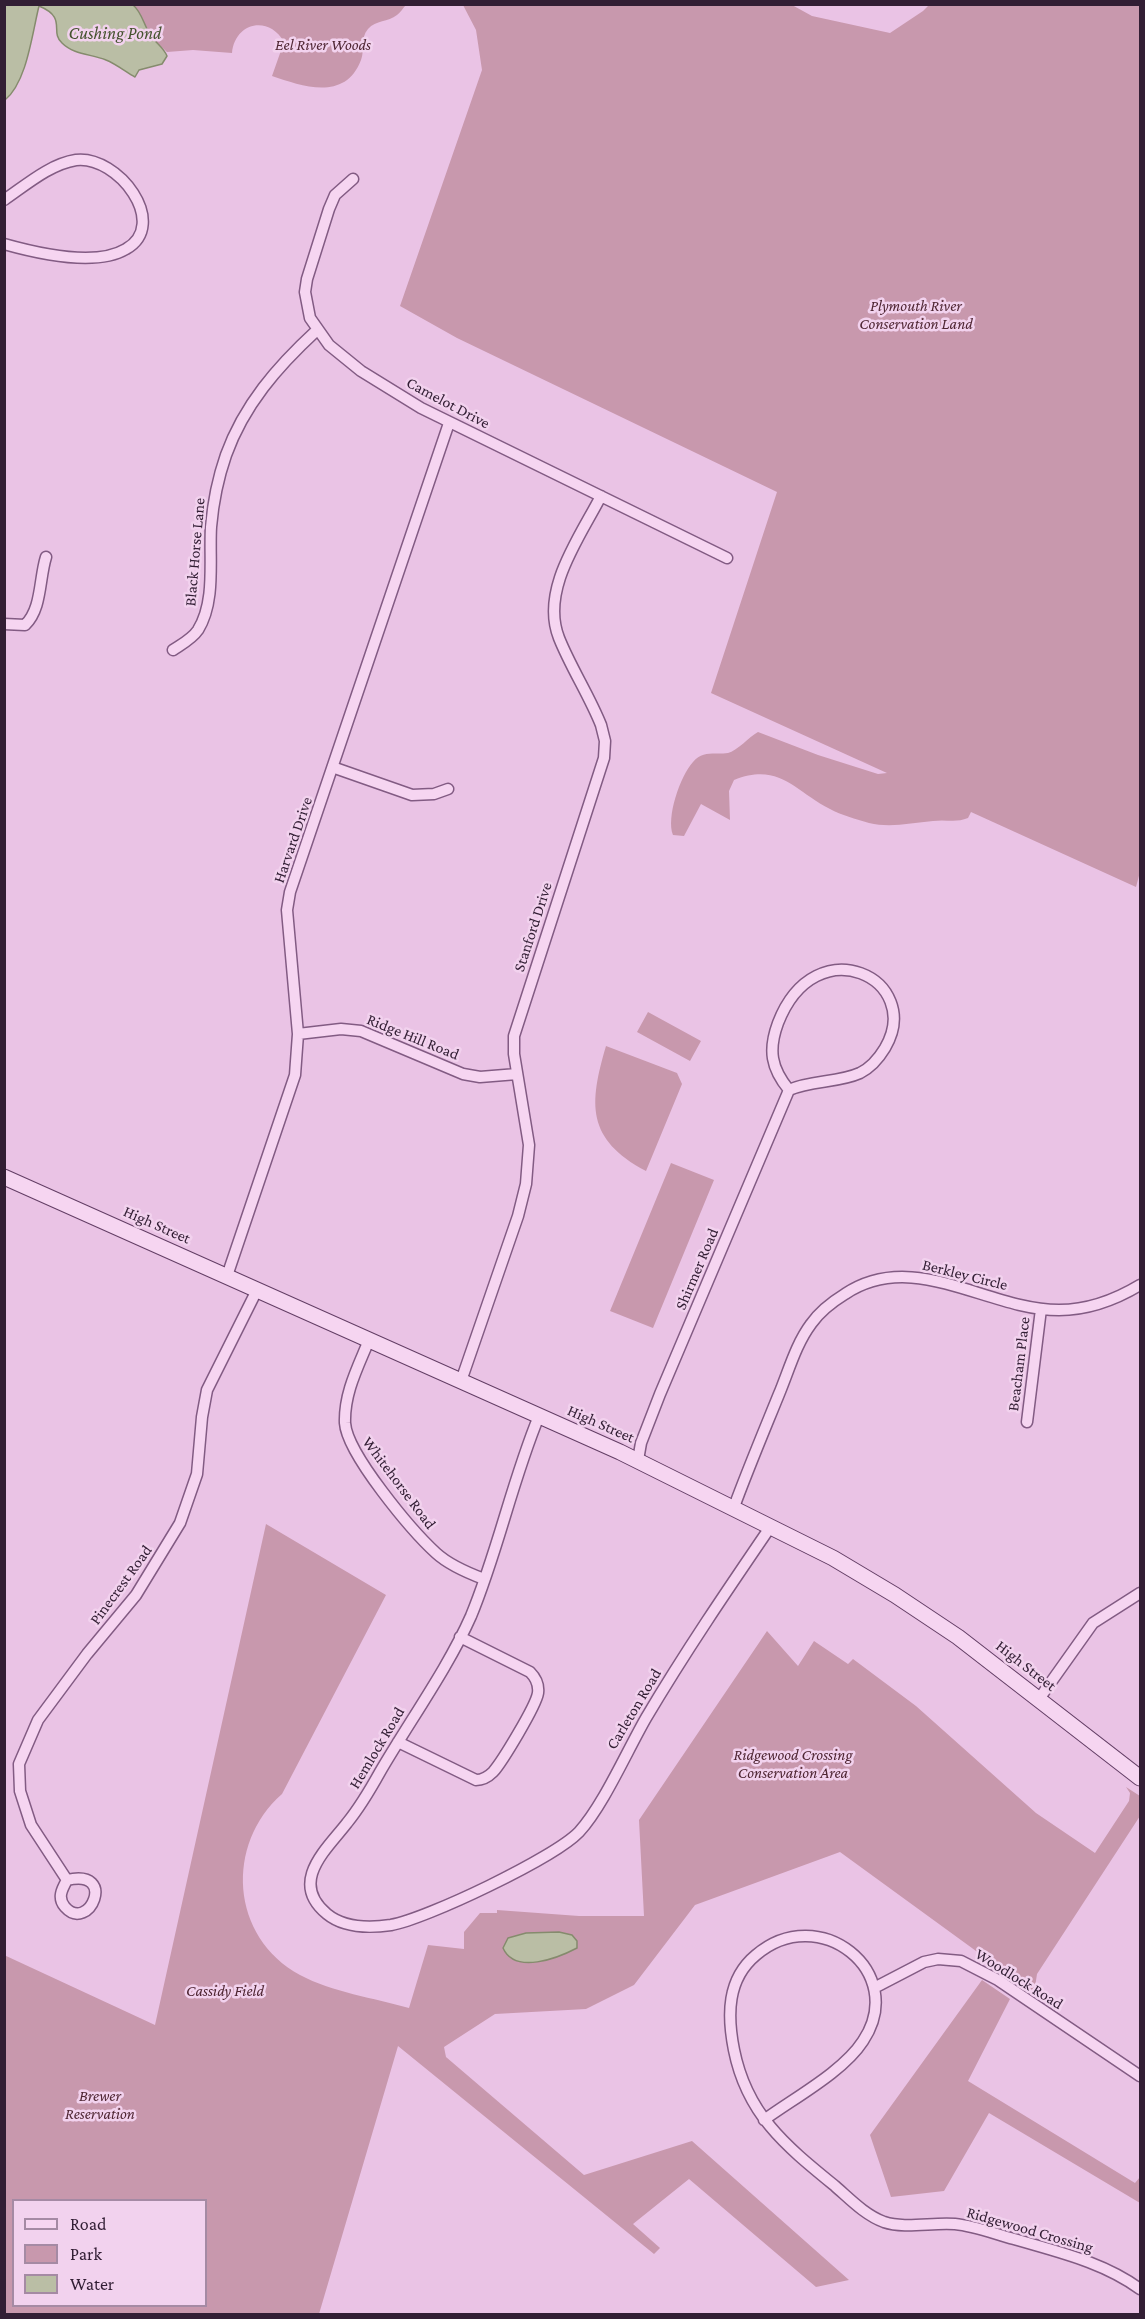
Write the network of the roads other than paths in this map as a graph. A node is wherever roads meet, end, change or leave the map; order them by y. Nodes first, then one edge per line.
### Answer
1 (353, 179) dead end
2 (4, 200) edge
3 (4, 244) edge
4 (316, 331) junction
5 (449, 423) junction
6 (601, 496) junction
7 (46, 557) dead end
8 (728, 558) dead end
9 (4, 624) edge
10 (173, 650) dead end
11 (334, 768) junction
12 (448, 789) dead end
13 (297, 1034) junction
14 (517, 1074) junction
15 (789, 1090) junction
16 (4, 1177) edge
17 (227, 1276) junction
18 (1140, 1285) edge
19 (257, 1290) junction
20 (1041, 1309) junction
21 (369, 1340) junction
22 (461, 1381) junction
23 (539, 1416) junction
24 (1027, 1422) dead end
25 (638, 1460) junction
26 (734, 1507) junction
27 (771, 1526) junction
28 (484, 1580) junction
29 (1140, 1593) edge
30 (460, 1636) junction
31 (1039, 1699) junction
32 (398, 1742) junction
33 (1140, 1778) edge
34 (499, 1879) joint
35 (67, 1880) dead end
36 (874, 1988) junction
37 (1140, 2076) edge
38 (764, 2120) junction
39 (1140, 2289) edge

1 - 4 street, Camelot Drive
2 - 3 street
4 - 5 street, Camelot Drive
4 - 10 street, Black Horse Lane
5 - 6 street, Camelot Drive
5 - 11 street, Harvard Drive
6 - 8 street, Camelot Drive
6 - 14 street, Stanford Drive
7 - 9 street
11 - 12 street
11 - 13 street, Harvard Drive
13 - 14 street, Ridge Hill Road
13 - 17 street, Harvard Drive
14 - 22 street, Stanford Drive
15 - 15 street
15 - 25 street, Shirmer Road
16 - 17 main road, High Street
17 - 19 main road, High Street
18 - 20 street, Berkley Circle
19 - 21 main road, High Street
19 - 35 street, Pinecrest Road
20 - 24 street, Beacham Place
20 - 26 street, Berkley Circle
21 - 22 main road, High Street
21 - 28 street, Whitehorse Road
22 - 23 main road, High Street
23 - 25 main road, High Street
23 - 28 street, Hemlock Road
25 - 26 main road, High Street
26 - 27 main road, High Street
27 - 31 main road, High Street
27 - 34 street, Carleton Road
28 - 30 street, Hemlock Road
29 - 31 street
30 - 32 street, Hemlock Road
30 - 32 street
31 - 33 main road, High Street
32 - 34 street, Hemlock Road
36 - 37 street, Woodlock Road
36 - 38 street, Ridgewood Crossing
36 - 38 street, Ridgewood Crossing
38 - 39 street, Ridgewood Crossing

